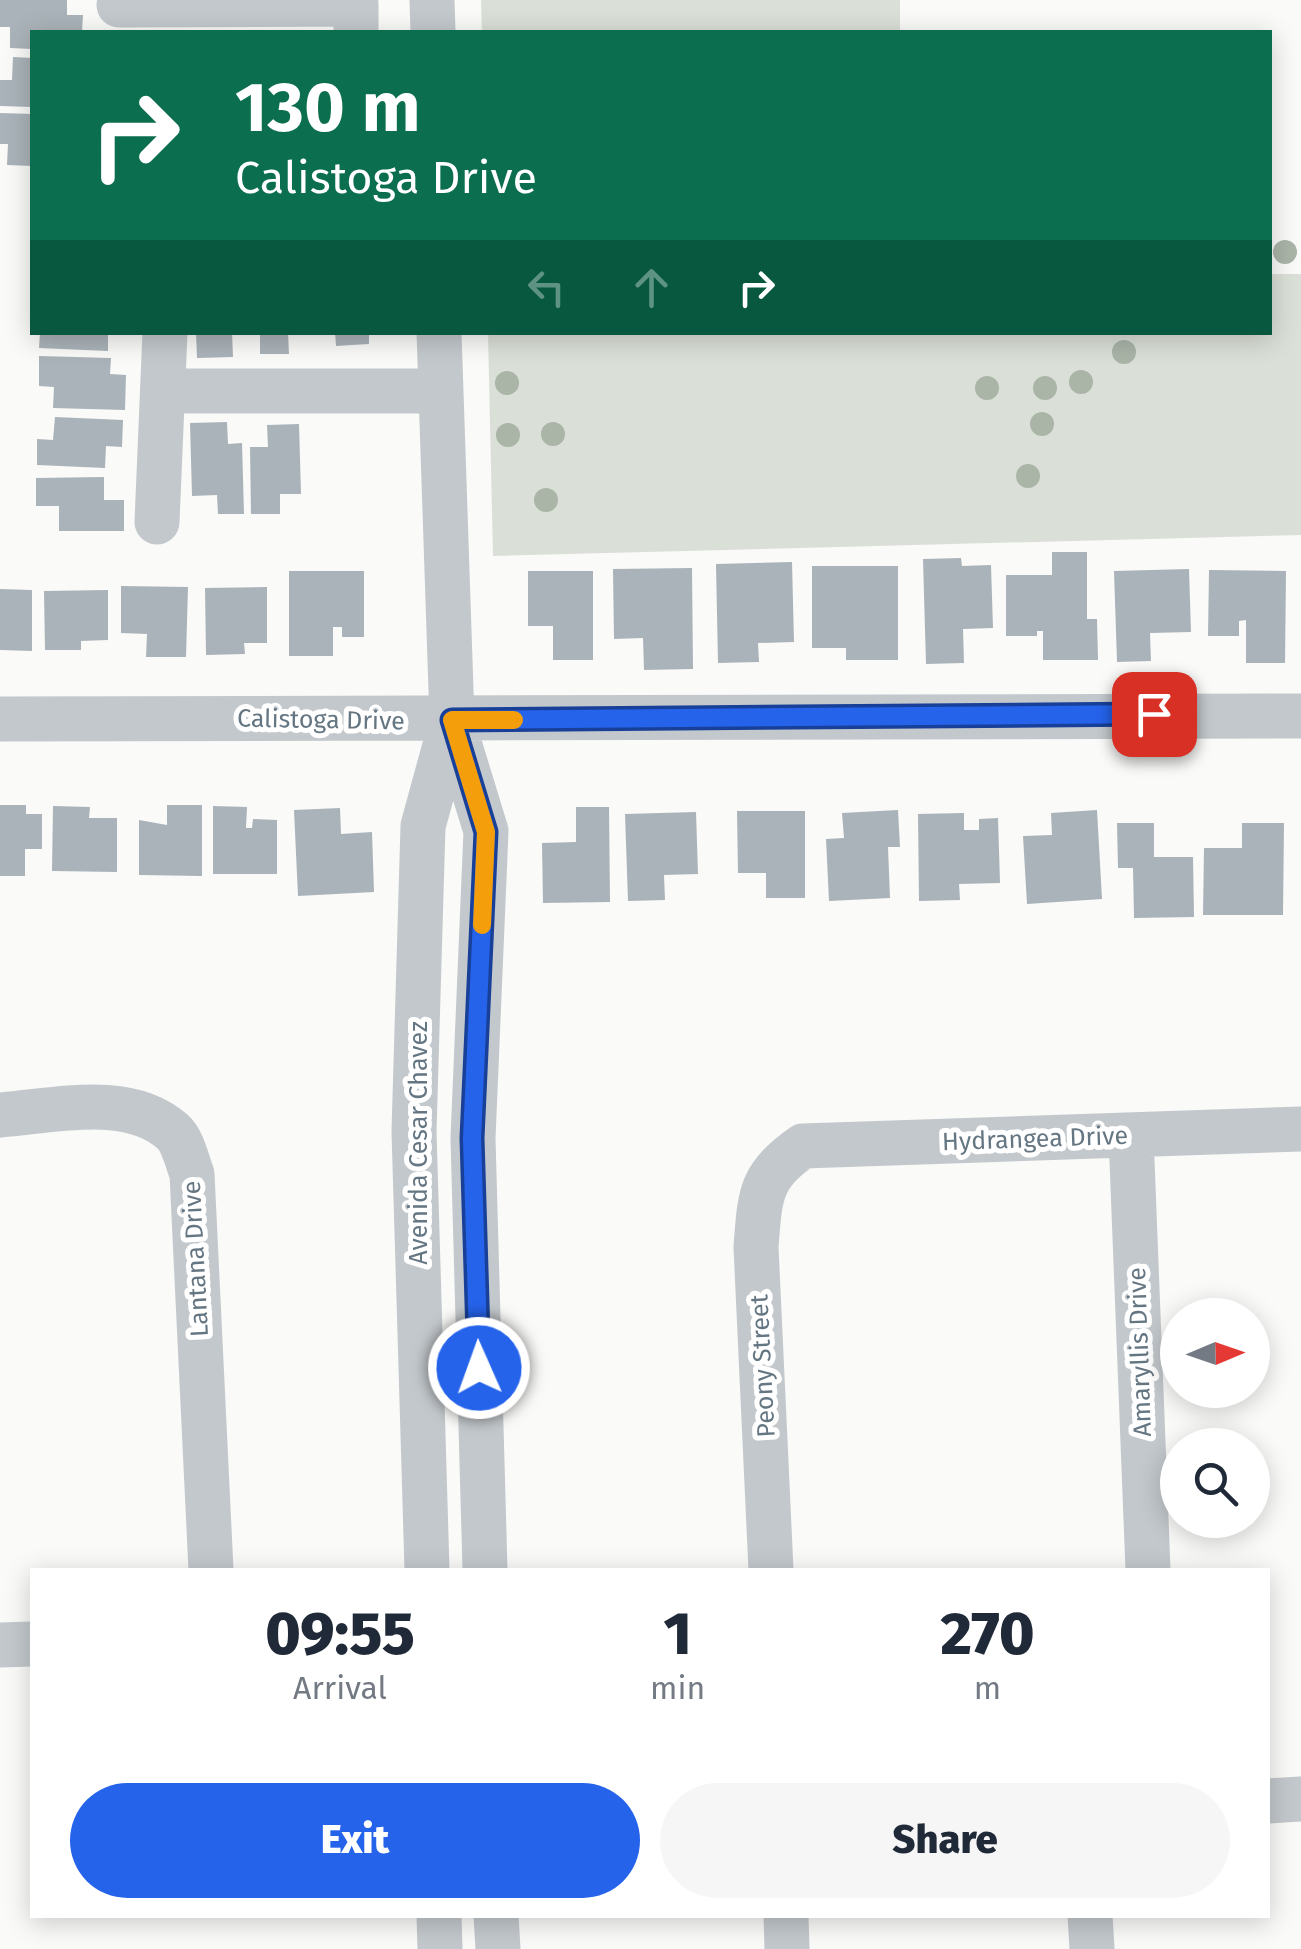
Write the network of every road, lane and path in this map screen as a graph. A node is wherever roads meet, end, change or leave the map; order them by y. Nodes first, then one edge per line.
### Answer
1 (432, 0) edge
2 (118, 13) edge
3 (356, 30) edge
4 (432, 30) edge
5 (164, 335) edge
6 (439, 335) edge
7 (165, 391) junction
8 (440, 391) junction
9 (158, 522) dead end
10 (1301, 716) edge
11 (0, 719) edge
12 (452, 720) junction
13 (0, 1116) edge
14 (1301, 1129) edge
15 (1131, 1135) junction
16 (776, 1164) joint
17 (212, 1568) edge
18 (427, 1568) edge
19 (485, 1568) edge
20 (772, 1568) edge
21 (1148, 1568) edge
22 (30, 1644) edge
23 (0, 1646) edge
24 (1301, 1799) edge
25 (1270, 1800) edge
26 (439, 1918) edge
27 (496, 1918) edge
28 (786, 1918) edge
29 (1090, 1918) edge
30 (440, 1949) edge
31 (498, 1949) edge
32 (787, 1949) edge
33 (1092, 1949) edge

1 - 4 street
2 - 3 street
5 - 7 street
6 - 8 street, Avenida Cesar Chavez
7 - 8 street
7 - 9 street
8 - 12 street, Avenida Cesar Chavez
10 - 12 street, Calistoga Drive
11 - 12 street, Calistoga Drive
12 - 18 street, Avenida Cesar Chavez
12 - 19 street, Avenida Cesar Chavez
13 - 17 street, Lantana Drive
14 - 15 street, Hydrangea Drive
15 - 16 street, Hydrangea Drive
15 - 21 street, Amaryllis Drive
16 - 20 street, Peony Street
22 - 23 street
24 - 25 street
26 - 30 street
27 - 31 street
28 - 32 street
29 - 33 street

